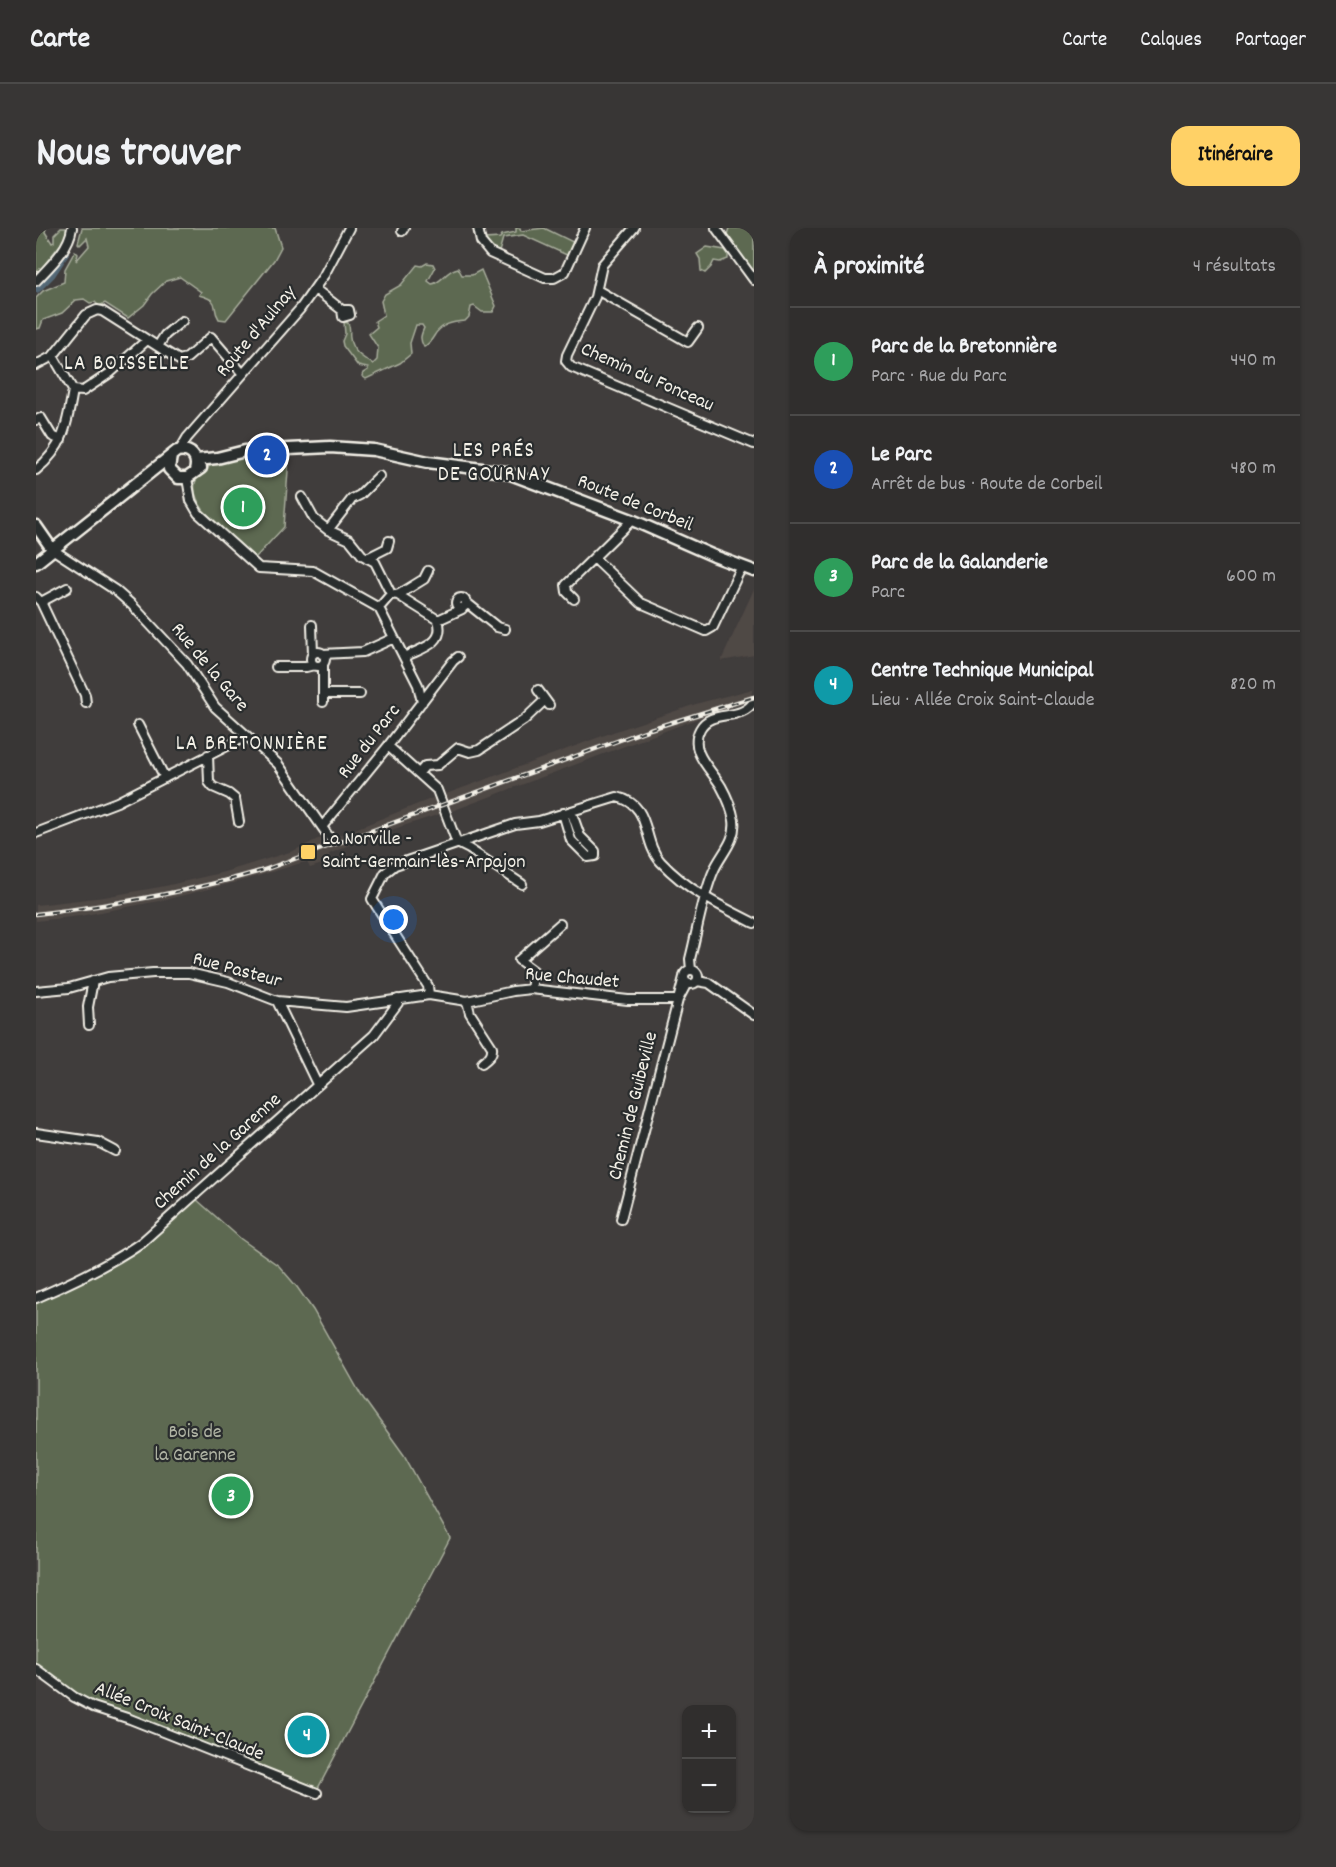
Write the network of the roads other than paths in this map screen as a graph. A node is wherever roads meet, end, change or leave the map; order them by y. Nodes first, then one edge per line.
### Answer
1 (72, 228) edge
2 (349, 228) edge
3 (478, 228) edge
4 (585, 228) edge
5 (634, 228) edge
6 (721, 230) edge
7 (754, 280) edge
8 (36, 281) edge
9 (315, 289) junction
10 (597, 290) junction
11 (342, 310) dead end
12 (182, 321) dead end
13 (698, 328) dead end
14 (147, 340) junction
15 (158, 346) junction
16 (53, 356) junction
17 (36, 365) edge
18 (243, 374) junction
19 (73, 390) junction
20 (36, 420) edge
21 (61, 440) junction
22 (754, 444) edge
23 (187, 461) junction
24 (36, 470) edge
25 (171, 473) junction
26 (149, 475) junction
27 (379, 476) dead end
28 (302, 497) dead end
29 (632, 520) junction
30 (36, 526) edge
31 (328, 530) junction
32 (389, 541) dead end
33 (52, 549) junction
34 (367, 558) junction
35 (594, 558) junction
36 (36, 562) edge
37 (742, 566) junction
38 (754, 570) edge
39 (428, 571) dead end
40 (67, 588) dead end
41 (394, 594) junction
42 (574, 599) dead end
43 (39, 600) edge
44 (379, 608) junction
45 (438, 620) junction
46 (312, 626) dead end
47 (505, 629) dead end
48 (394, 638) junction
49 (313, 654) junction
50 (322, 654) junction
51 (404, 657) junction
52 (458, 657) dead end
53 (323, 664) junction
54 (314, 665) junction
55 (276, 667) dead end
56 (538, 690) dead end
57 (360, 694) dead end
58 (754, 701) edge
59 (422, 702) junction
60 (86, 703) dead end
61 (138, 725) dead end
62 (247, 736) junction
63 (388, 746) junction
64 (208, 755) junction
65 (419, 773) junction
66 (165, 778) junction
67 (567, 812) junction
68 (239, 822) dead end
69 (322, 827) junction
70 (36, 832) edge
71 (329, 837) dead end
72 (457, 843) junction
73 (522, 884) dead end
74 (706, 899) junction
75 (754, 923) edge
76 (560, 924) dead end
77 (695, 975) junction
78 (685, 980) junction
79 (93, 981) junction
80 (531, 989) junction
81 (36, 991) edge
82 (429, 995) junction
83 (398, 999) junction
84 (678, 1000) junction
85 (277, 1001) junction
86 (467, 1001) junction
87 (754, 1015) edge
88 (89, 1026) dead end
89 (482, 1063) dead end
90 (317, 1084) junction
91 (36, 1133) edge
92 (115, 1151) dead end
93 (621, 1219) dead end
94 (36, 1298) edge
95 (36, 1669) edge
96 (317, 1793) dead end

1 - 8 street
2 - 9 street, Route d'Aulnay
3 - 4 street
5 - 10 street, Chemin du Fonceau
6 - 7 street
9 - 11 street
9 - 18 street, Route d'Aulnay
10 - 13 street
10 - 22 street, Chemin du Fonceau
12 - 15 street
14 - 15 street
14 - 16 street
14 - 19 street
15 - 18 street
16 - 17 street
16 - 19 street
18 - 23 street, Route d'Aulnay
19 - 21 street
20 - 21 street
21 - 24 street
23 - 25 main road
23 - 25 main road
23 - 26 main road, Route de Corbeil
23 - 29 main road, Route de Corbeil
23 - 44 street
25 - 26 main road
26 - 33 main road
27 - 31 street
28 - 31 street
29 - 35 street
29 - 37 main road, Route de Corbeil
30 - 33 main road
31 - 34 street
32 - 34 street
33 - 36 main road
33 - 62 street, Rue de la Gare
34 - 41 street
35 - 37 street
35 - 42 street
37 - 38 main road, Route de Corbeil
39 - 41 street
40 - 43 street
41 - 44 street
41 - 45 street
43 - 60 street
44 - 48 street, Rue du Parc
45 - 47 street
45 - 51 street
46 - 49 street
48 - 50 street
48 - 51 street, Rue du Parc
49 - 50 street
49 - 54 street
50 - 53 street, Rue du Parc
51 - 59 street, Rue du Parc
52 - 59 street
53 - 54 street
53 - 57 street, Rue du Parc
54 - 55 street
56 - 65 street
58 - 74 street
59 - 63 street, Rue du Parc
61 - 66 street
62 - 64 street
62 - 69 street, Rue de la Gare
63 - 65 street
63 - 69 street, Rue du Parc
64 - 66 street
64 - 68 street
65 - 72 street
66 - 70 street
67 - 67 street
67 - 72 street
67 - 74 street
69 - 71 street, Rue de la Gare
72 - 73 street
72 - 82 street
74 - 75 street
74 - 77 street
76 - 80 street
77 - 78 street
77 - 78 street
77 - 87 street
78 - 84 street
79 - 81 street, Rue Pasteur
79 - 85 street, Rue Pasteur
79 - 88 street
80 - 84 street, Rue Chaudet
80 - 86 street, Rue Chaudet
82 - 83 street, Rue Pasteur
82 - 86 street, Rue Chaudet
83 - 85 street, Rue Pasteur
83 - 90 street, Chemin de la Garenne
84 - 93 street, Chemin de Guibeville
85 - 90 street
86 - 89 street
90 - 94 street, Chemin de la Garenne
91 - 92 street
95 - 96 street, Allée Croix Saint-Claude

